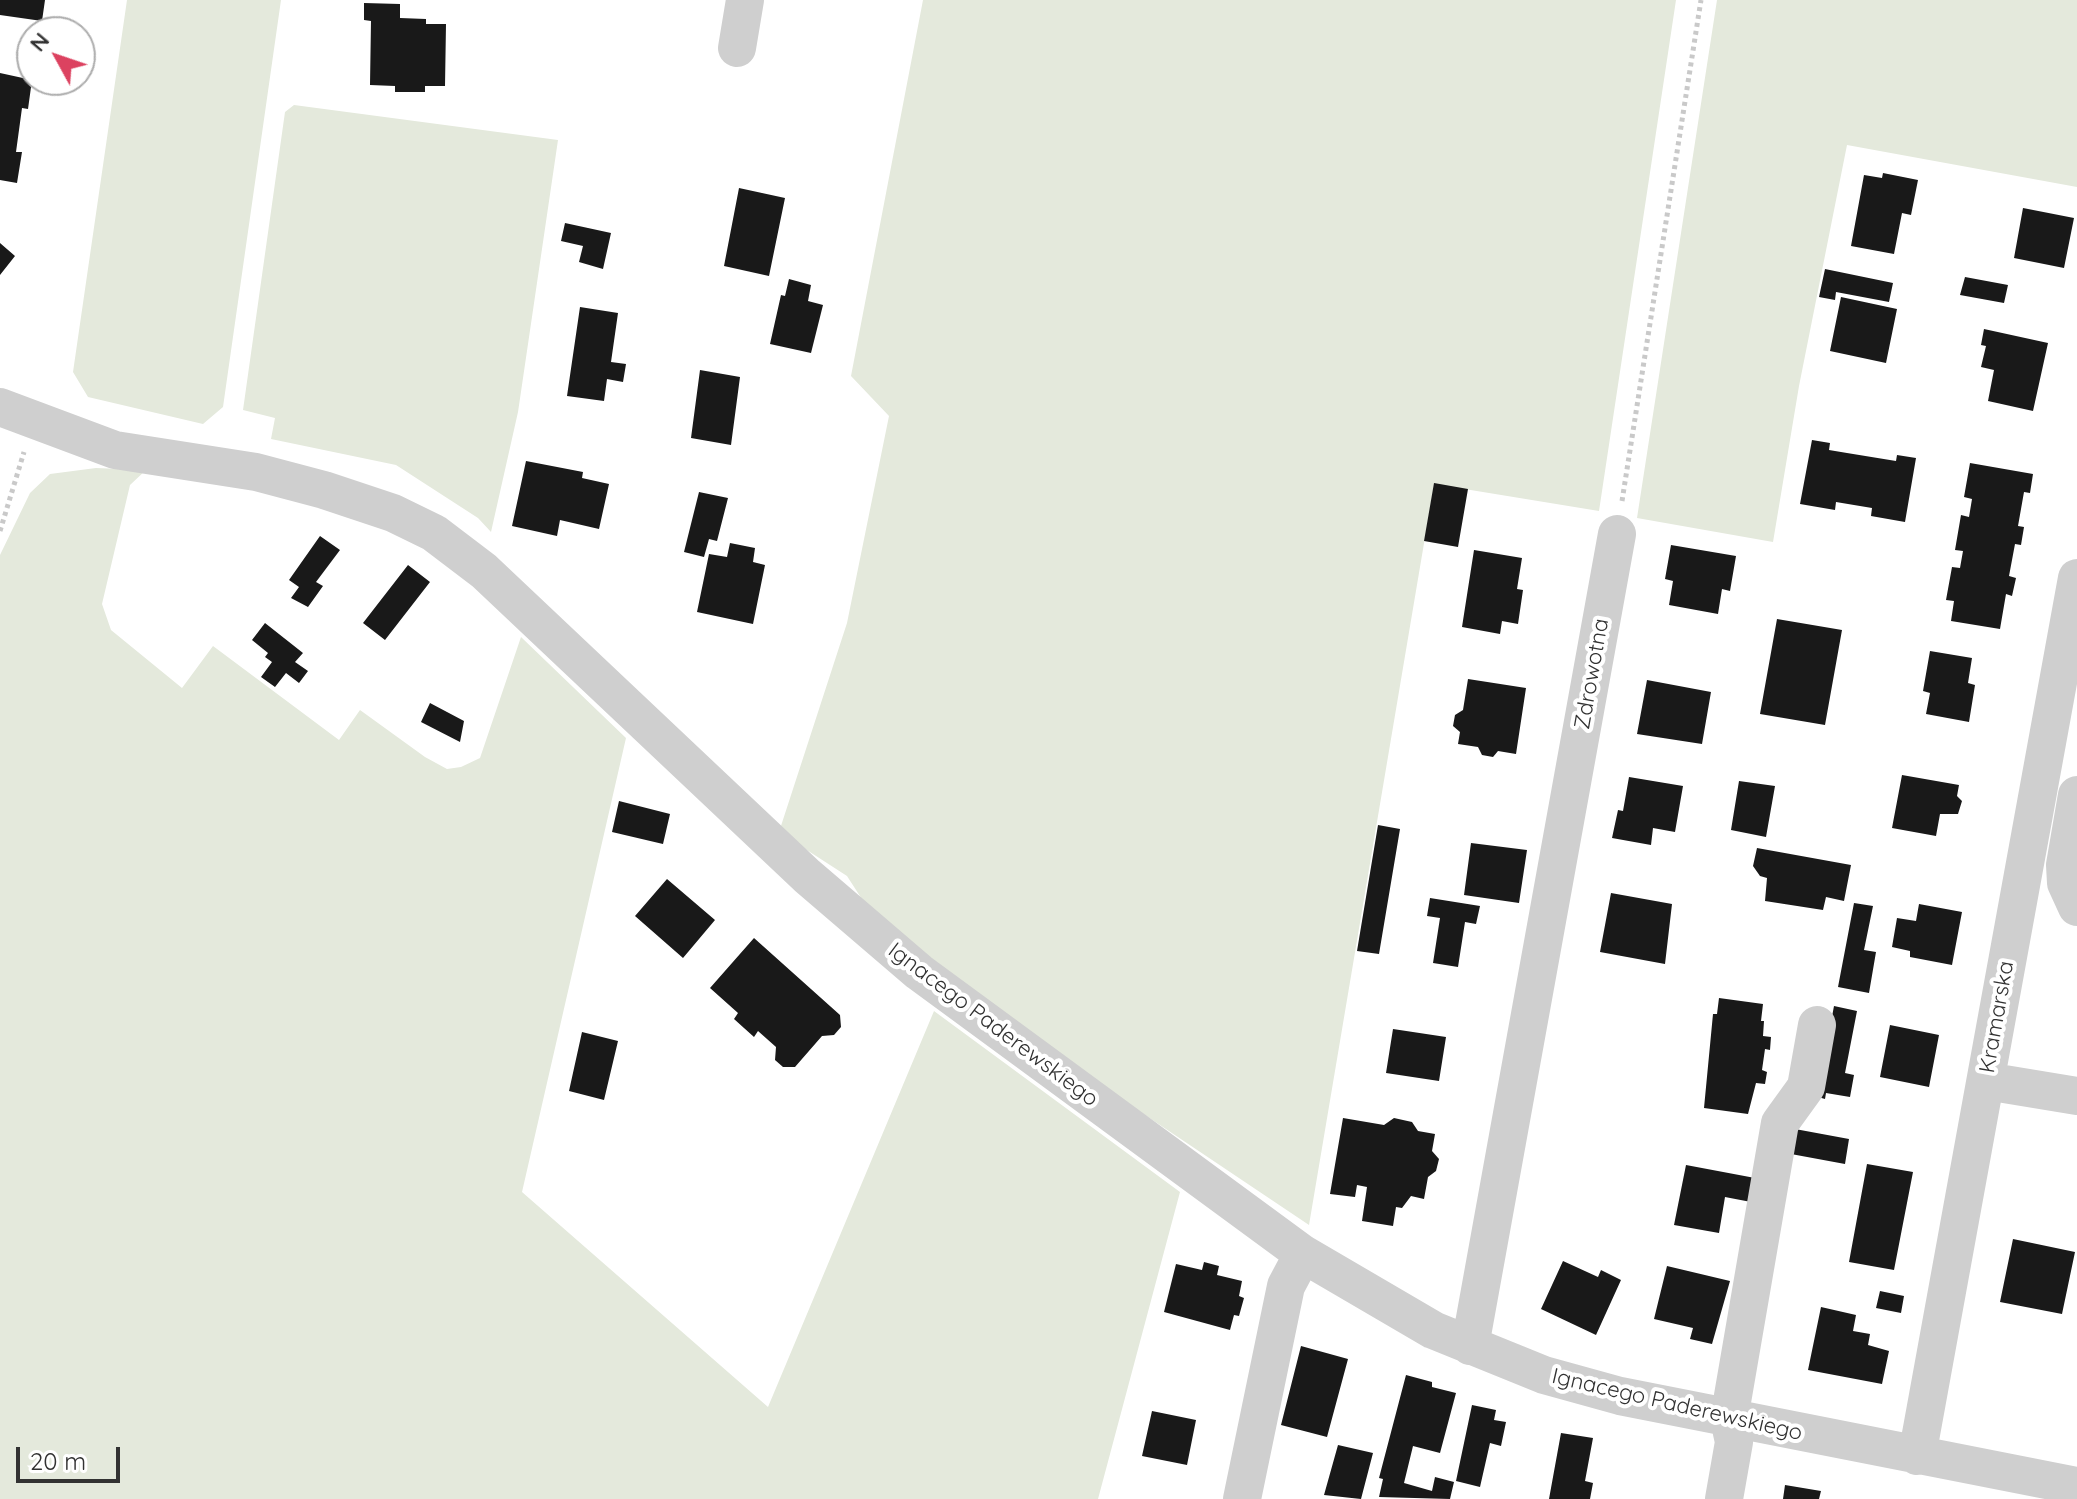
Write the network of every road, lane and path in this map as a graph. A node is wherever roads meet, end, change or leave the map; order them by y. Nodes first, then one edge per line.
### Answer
1 (745, 0) edge
2 (1701, 0) edge
3 (737, 48) dead end
4 (17, 414) edge
5 (0, 531) edge
6 (1617, 534) joint
7 (2077, 578) edge
8 (2077, 795) edge
9 (2077, 907) edge
10 (1817, 1025) dead end
11 (1986, 1081) junction
12 (2077, 1096) edge
13 (1303, 1254) junction
14 (1470, 1346) junction
15 (1729, 1419) junction
16 (1917, 1456) junction
17 (2077, 1486) edge
18 (1242, 1499) edge
19 (1724, 1499) edge

1 - 3 street
2 - 6 path
4 - 5 path
4 - 13 street, Ignacego Paderewskiego
6 - 14 street, Zdrowotna
7 - 11 street, Kramarska
8 - 9 street
10 - 15 street
11 - 12 street
11 - 16 street, Kramarska
13 - 14 street, Ignacego Paderewskiego
13 - 18 street
14 - 15 street, Ignacego Paderewskiego
15 - 16 street, Ignacego Paderewskiego
15 - 19 street
16 - 17 street, Ignacego Paderewskiego

